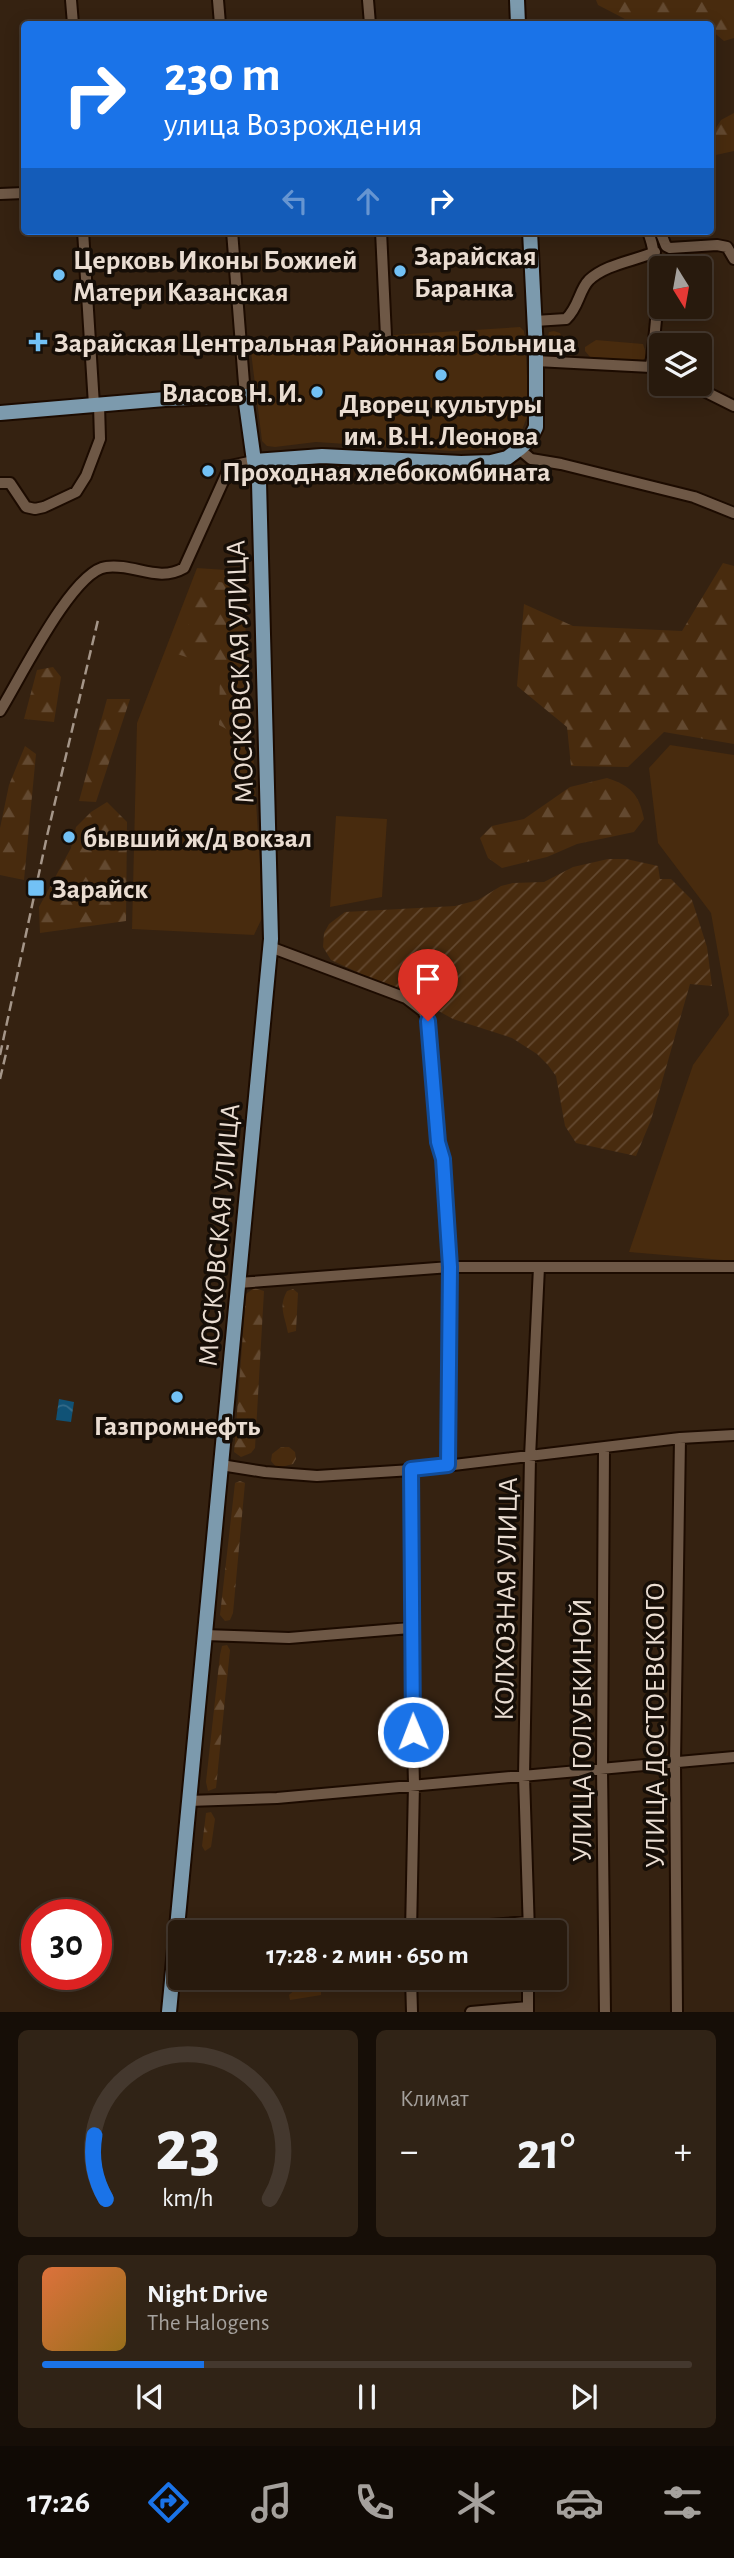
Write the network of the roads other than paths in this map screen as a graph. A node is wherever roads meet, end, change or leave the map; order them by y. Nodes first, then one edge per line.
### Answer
1 (71, 0) edge
2 (218, 0) edge
3 (368, 0) edge
4 (517, 0) edge
5 (73, 21) edge
6 (220, 21) edge
7 (370, 21) edge
8 (518, 21) edge
9 (21, 193) edge
10 (0, 194) edge
11 (83, 235) edge
12 (232, 235) edge
13 (381, 235) edge
14 (530, 235) edge
15 (650, 235) edge
16 (662, 235) edge
17 (656, 252) junction
18 (734, 259) edge
19 (535, 321) junction
20 (658, 333) edge
21 (386, 336) dead end
22 (536, 361) junction
23 (649, 369) edge
24 (712, 394) edge
25 (246, 396) junction
26 (96, 405) junction
27 (734, 405) edge
28 (0, 413) edge
29 (519, 449) junction
30 (254, 461) junction
31 (0, 483) edge
32 (734, 513) edge
33 (0, 711) edge
34 (270, 947) junction
35 (734, 1266) edge
36 (450, 1267) junction
37 (539, 1267) junction
38 (238, 1283) junction
39 (734, 1435) edge
40 (680, 1438) junction
41 (604, 1449) junction
42 (530, 1457) junction
43 (221, 1465) junction
44 (448, 1465) junction
45 (411, 1469) junction
46 (410, 1628) junction
47 (204, 1635) junction
48 (734, 1757) edge
49 (675, 1763) junction
50 (602, 1769) junction
51 (524, 1776) junction
52 (414, 1784) junction
53 (188, 1801) junction
54 (180, 1920) edge
55 (411, 1920) edge
56 (529, 1920) edge
57 (173, 1990) edge
58 (411, 1990) edge
59 (528, 1990) edge
60 (528, 2010) edge
61 (169, 2012) edge
62 (412, 2012) edge
63 (471, 2012) edge
64 (605, 2012) edge
65 (677, 2012) edge

1 - 5 street
2 - 6 street
3 - 7 street
4 - 8 main road
9 - 10 street
11 - 26 street
12 - 25 street
13 - 21 street
14 - 19 main road
15 - 17 street
16 - 18 street
17 - 19 street
17 - 20 street
19 - 22 main road
22 - 23 street
22 - 29 main road
24 - 27 street
25 - 26 main road
25 - 30 main road, МОСКОВСКАЯ УЛИЦА
26 - 28 main road
26 - 31 street
29 - 30 main road
29 - 32 street
30 - 33 street
30 - 34 main road, МОСКОВСКАЯ УЛИЦА
34 - 36 street
34 - 38 main road, МОСКОВСКАЯ УЛИЦА
35 - 37 street
36 - 37 street
36 - 38 street
36 - 44 street
37 - 42 street, КОЛХОЗНАЯ УЛИЦА
38 - 43 main road, МОСКОВСКАЯ УЛИЦА
39 - 40 street
40 - 41 street
40 - 49 street, УЛИЦА ДОСТОЕВСКОГО
41 - 42 street
41 - 50 street, УЛИЦА ГОЛУБКИНОЙ
42 - 44 street
42 - 51 street, КОЛХОЗНАЯ УЛИЦА
43 - 45 street
43 - 47 main road, МОСКОВСКАЯ УЛИЦА
44 - 45 street
45 - 46 street
46 - 47 street
46 - 52 street
47 - 53 main road, МОСКОВСКАЯ УЛИЦА
48 - 49 street
49 - 50 street
49 - 65 street, УЛИЦА ДОСТОЕВСКОГО
50 - 51 street
50 - 64 street, УЛИЦА ГОЛУБКИНОЙ
51 - 52 street
51 - 56 street, КОЛХОЗНАЯ УЛИЦА
52 - 53 street
52 - 55 street
53 - 54 main road, МОСКОВСКАЯ УЛИЦА
57 - 61 main road, МОСКОВСКАЯ УЛИЦА
58 - 62 street
59 - 60 street
60 - 63 street

